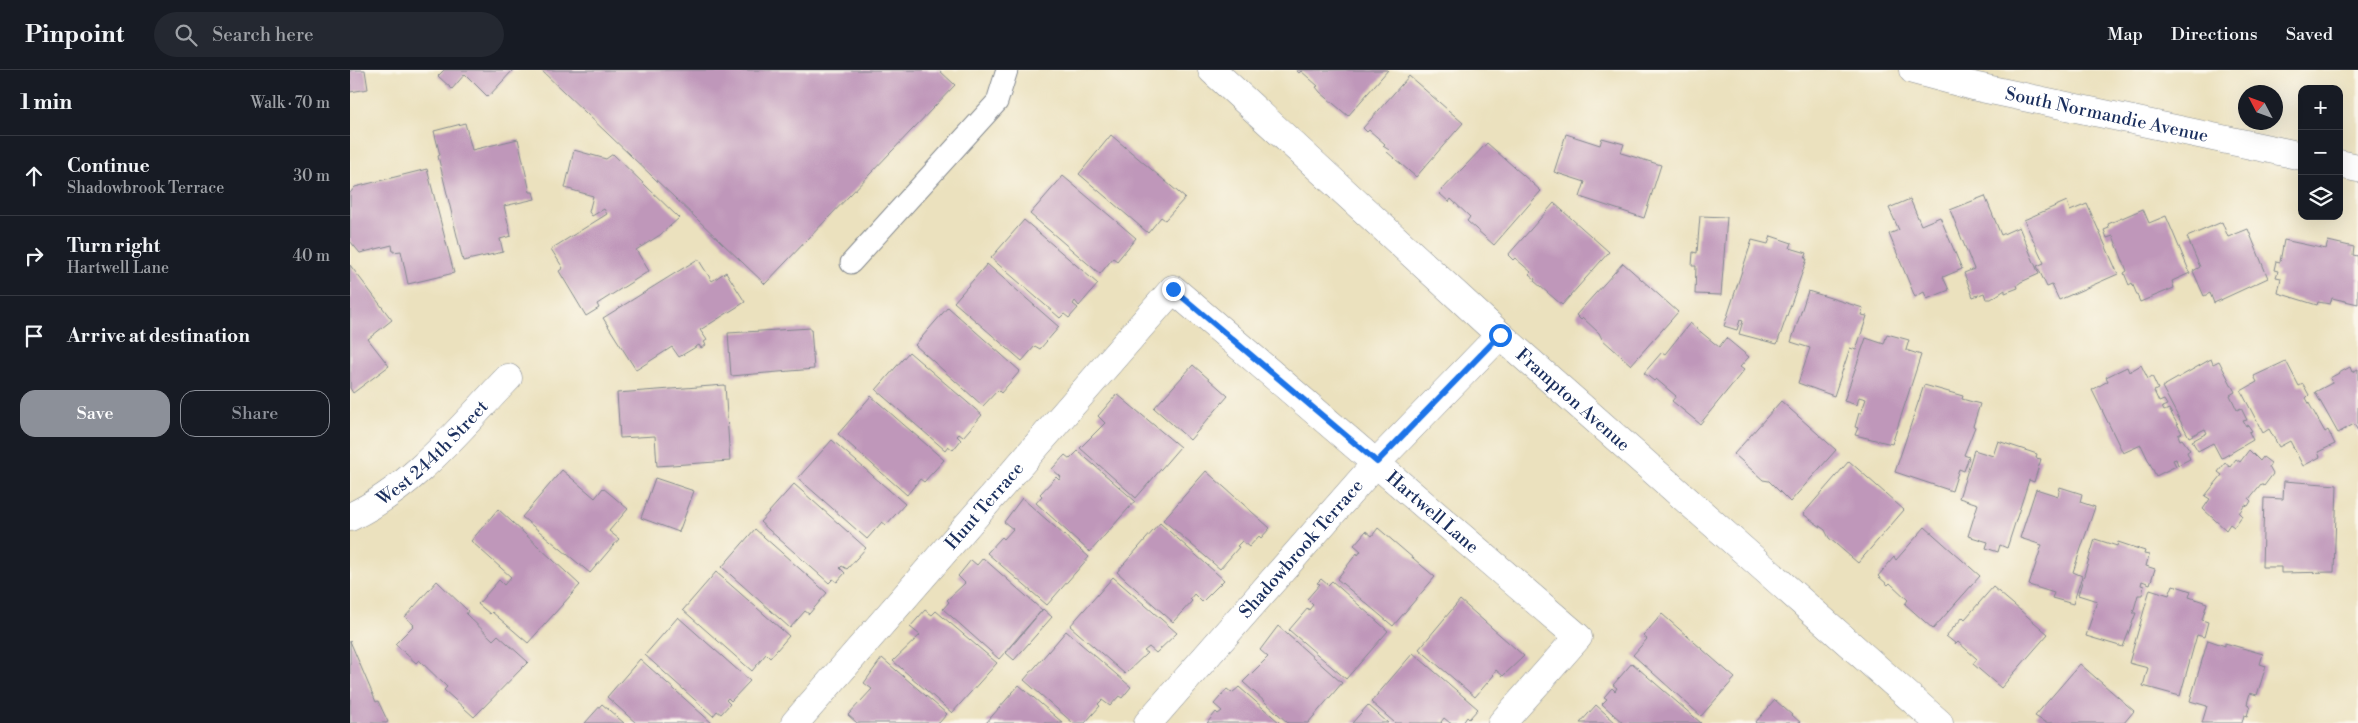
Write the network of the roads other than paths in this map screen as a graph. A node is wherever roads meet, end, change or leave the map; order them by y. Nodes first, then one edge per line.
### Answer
1 (1007, 70) edge
2 (1212, 70) edge
3 (1913, 70) edge
4 (2298, 155) edge
5 (2343, 165) edge
6 (2358, 168) edge
7 (851, 263) dead end
8 (1173, 289) joint
9 (1500, 335) junction
10 (508, 378) dead end
11 (1377, 462) junction
12 (350, 517) edge
13 (795, 723) edge
14 (1148, 723) edge
15 (1502, 723) edge
16 (1939, 723) edge

1 - 7 lane
2 - 9 street, Frampton Avenue
3 - 4 street, South Normandie Avenue
5 - 6 street
8 - 11 street, Hartwell Lane
8 - 13 street, Hunt Terrace
9 - 11 street, Shadowbrook Terrace
9 - 16 street, Frampton Avenue
10 - 12 street, West 244th Street
11 - 14 street, Shadowbrook Terrace
11 - 15 street, Hartwell Lane

